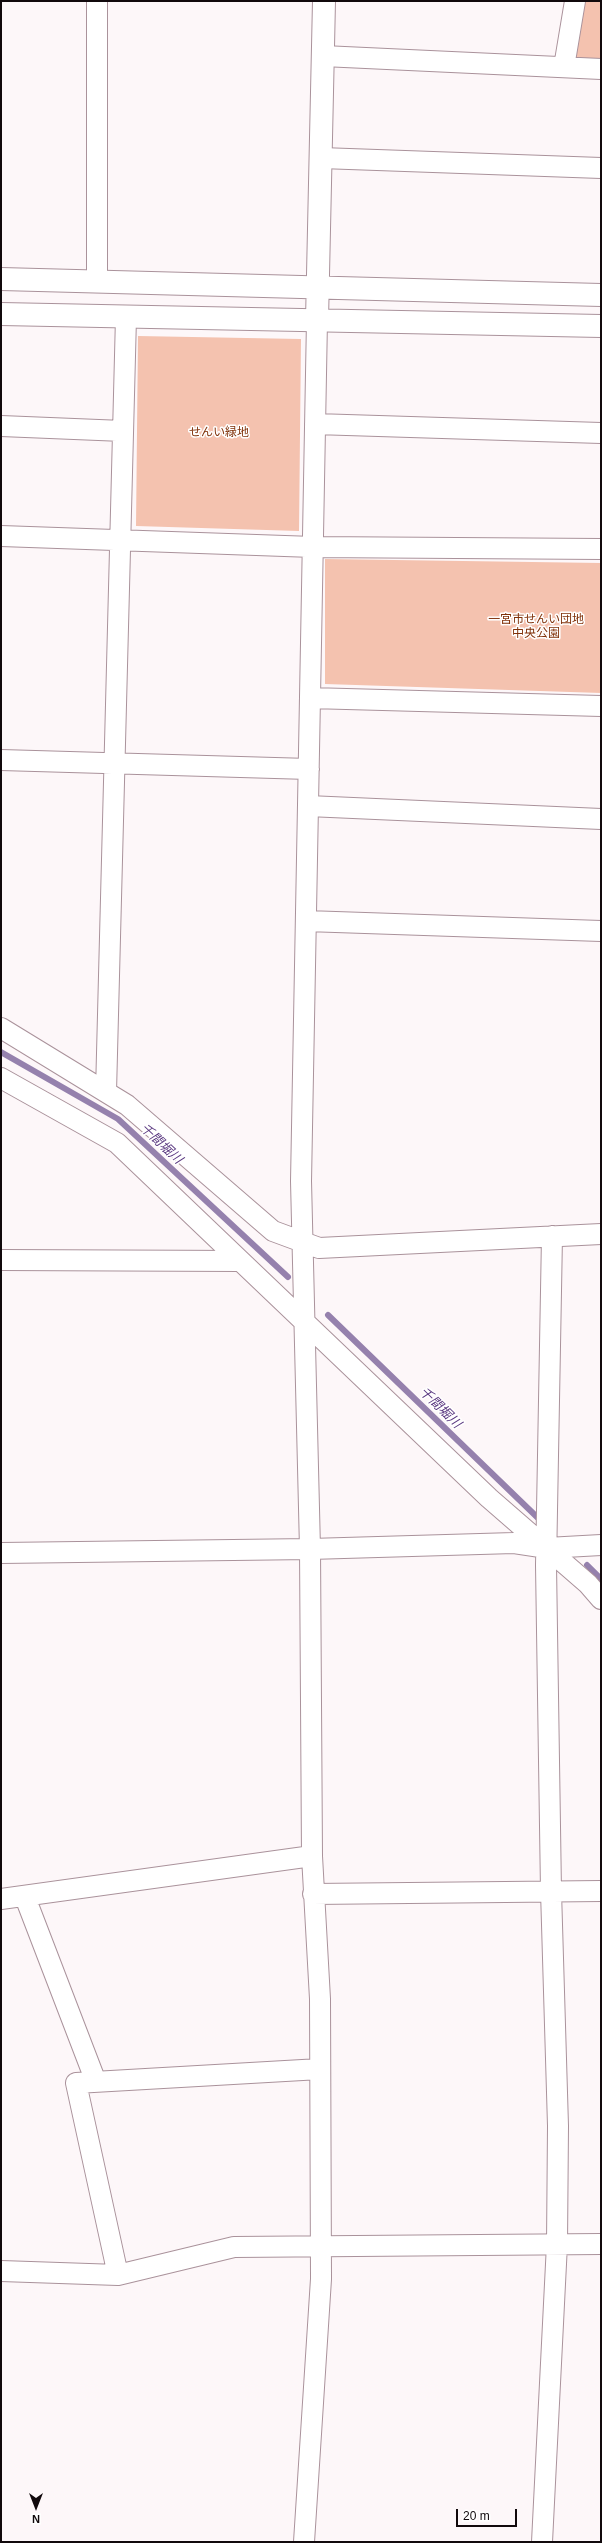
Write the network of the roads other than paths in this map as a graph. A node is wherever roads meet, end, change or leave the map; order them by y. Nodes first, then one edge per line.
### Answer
1 (97, 1) edge
2 (324, 1) edge
3 (575, 1) edge
4 (323, 56) junction
5 (564, 67) junction
6 (601, 69) edge
7 (321, 158) junction
8 (601, 168) edge
9 (1, 279) edge
10 (97, 281) junction
11 (319, 288) junction
12 (601, 295) edge
13 (1, 314) edge
14 (126, 317) junction
15 (317, 320) junction
16 (601, 326) edge
17 (315, 424) junction
18 (1, 426) edge
19 (123, 431) junction
20 (601, 433) edge
21 (1, 536) edge
22 (120, 541) junction
23 (313, 547) junction
24 (601, 549) edge
25 (310, 698) junction
26 (601, 706) edge
27 (1, 760) edge
28 (115, 763) junction
29 (308, 769) junction
30 (308, 806) junction
31 (601, 819) edge
32 (306, 921) junction
33 (601, 931) edge
34 (1, 1028) edge
35 (1, 1078) edge
36 (106, 1092) junction
37 (601, 1234) edge
38 (552, 1236) junction
39 (303, 1242) junction
40 (1, 1260) edge
41 (240, 1261) junction
42 (306, 1323) junction
43 (601, 1546) edge
44 (547, 1548) junction
45 (310, 1549) junction
46 (1, 1553) edge
47 (601, 1599) edge
48 (312, 1856) junction
49 (551, 1891) junction
50 (601, 1891) edge
51 (313, 1894) junction
52 (25, 1897) junction
53 (1, 1899) edge
54 (320, 2069) junction
55 (96, 2082) junction
56 (557, 2244) junction
57 (601, 2244) edge
58 (321, 2245) junction
59 (1, 2271) edge
60 (118, 2275) junction
61 (304, 2542) edge
62 (542, 2542) edge

1 - 10 street
2 - 4 street
3 - 5 street
4 - 5 street
4 - 7 street
5 - 6 street
7 - 8 street
7 - 11 street
9 - 10 street
10 - 11 street
11 - 12 street
11 - 15 street
13 - 14 street
14 - 15 street
14 - 19 street
15 - 16 street
15 - 17 street
17 - 20 street
17 - 23 street
18 - 19 street
19 - 22 street
21 - 22 street
22 - 23 street
22 - 28 street
23 - 24 street
23 - 25 street
25 - 26 street
25 - 29 street
27 - 28 street
28 - 29 street
28 - 36 street
29 - 30 street
30 - 31 street
30 - 32 street
32 - 33 street
32 - 39 street
34 - 36 street
35 - 41 street
36 - 39 street
37 - 38 street
38 - 39 street
38 - 44 street
39 - 42 street
40 - 41 street
41 - 42 street
42 - 44 street
42 - 45 street
43 - 44 street
44 - 45 street
44 - 47 street
44 - 49 street
45 - 46 street
45 - 48 street
48 - 51 street
48 - 52 street
49 - 50 street
49 - 51 street
49 - 56 street
51 - 54 street
52 - 53 street
52 - 55 street
54 - 55 street
54 - 58 street
55 - 60 street
56 - 57 street
56 - 58 street
56 - 62 street
58 - 60 street
58 - 61 street
59 - 60 street

